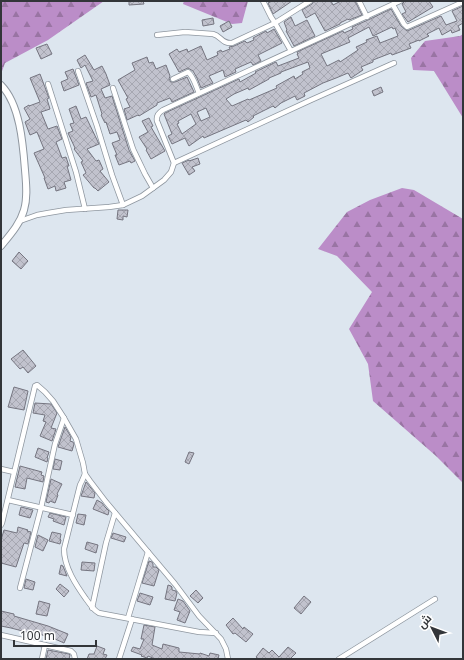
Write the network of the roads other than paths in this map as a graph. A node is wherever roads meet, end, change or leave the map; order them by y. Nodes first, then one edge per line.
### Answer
1 (263, 1) edge
2 (310, 1) edge
3 (359, 1) edge
4 (400, 1) edge
5 (463, 2) edge
6 (393, 4) junction
7 (367, 17) junction
8 (275, 23) junction
9 (157, 36) dead end
10 (291, 51) junction
11 (394, 63) dead end
12 (78, 71) dead end
13 (173, 79) dead end
14 (48, 84) dead end
15 (1, 85) edge
16 (113, 88) dead end
17 (199, 93) junction
18 (174, 163) junction
19 (153, 188) junction
20 (123, 205) junction
21 (85, 209) junction
22 (20, 221) junction
23 (1, 246) edge
24 (64, 418) junction
25 (1, 469) edge
26 (14, 472) junction
27 (85, 474) junction
28 (8, 500) junction
29 (41, 508) junction
30 (115, 513) junction
31 (73, 515) junction
32 (1, 525) edge
33 (148, 552) junction
34 (20, 588) dead end
35 (435, 599) dead end
36 (92, 608) junction
37 (130, 619) junction
38 (216, 633) junction
39 (1, 635) edge
40 (45, 645) junction
41 (42, 659) edge
42 (75, 659) edge
43 (119, 659) edge
44 (228, 659) edge
45 (339, 659) edge

1 - 8 street
2 - 8 street
3 - 7 street
4 - 6 street
5 - 6 street
6 - 7 street
7 - 10 street
8 - 9 street
8 - 10 street
10 - 17 street
11 - 18 street
12 - 20 street
13 - 17 street
14 - 21 street
15 - 22 main road
16 - 19 street
17 - 18 street
18 - 19 street
19 - 20 street
20 - 21 street
21 - 22 street
22 - 23 main road
24 - 26 street
24 - 27 street
24 - 29 street
25 - 26 street
26 - 28 street
27 - 30 street
27 - 31 street
28 - 29 street
28 - 32 street
29 - 31 street
29 - 34 street
30 - 33 street
30 - 36 street
31 - 36 street
33 - 37 street
33 - 38 street
35 - 45 street
36 - 37 street
37 - 38 street
37 - 43 street
38 - 44 street
39 - 40 street
40 - 41 street
40 - 42 street

